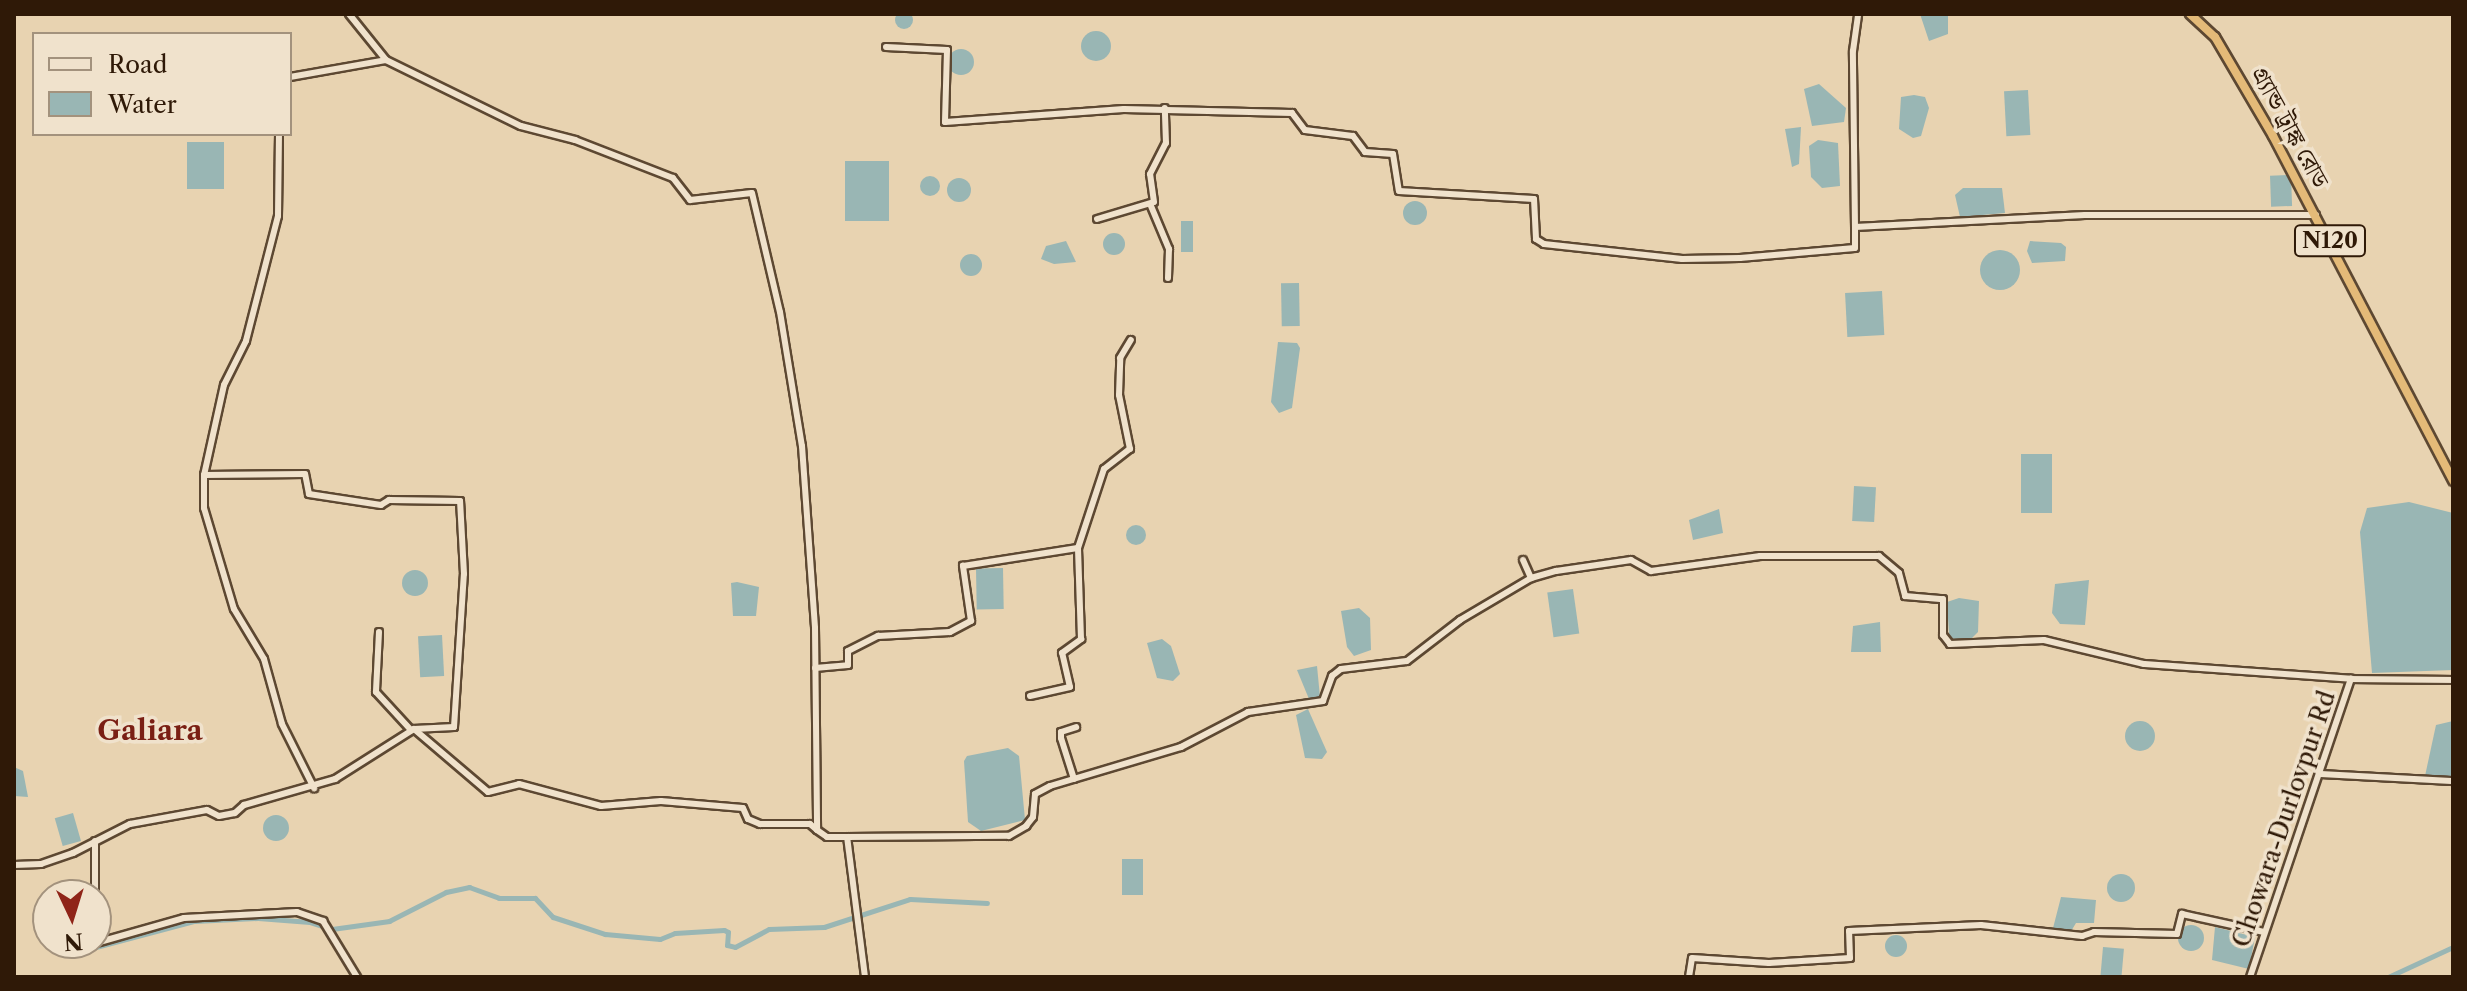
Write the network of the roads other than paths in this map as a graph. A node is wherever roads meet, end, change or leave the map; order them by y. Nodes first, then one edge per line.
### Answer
1 (349, 14) edge
2 (1858, 14) edge
3 (2190, 14) edge
4 (886, 47) dead end
5 (386, 60) junction
6 (292, 77) edge
7 (1165, 108) junction
8 (279, 136) edge
9 (1151, 206) junction
10 (2316, 215) junction
11 (1097, 219) dead end
12 (1855, 227) junction
13 (1168, 278) dead end
14 (1131, 340) dead end
15 (204, 475) junction
16 (2453, 481) edge
17 (1078, 548) junction
18 (1523, 560) dead end
19 (1531, 578) junction
20 (379, 632) dead end
21 (815, 668) junction
22 (2351, 679) junction
23 (2453, 680) edge
24 (1030, 696) dead end
25 (1076, 727) dead end
26 (412, 730) junction
27 (2319, 774) junction
28 (1074, 779) junction
29 (2453, 781) edge
30 (314, 788) junction
31 (817, 830) junction
32 (847, 837) junction
33 (95, 841) junction
34 (14, 865) edge
35 (95, 879) edge
36 (2264, 932) junction
37 (112, 938) edge
38 (357, 977) edge
39 (865, 977) edge
40 (1689, 977) edge
41 (2250, 977) edge

1 - 5 street
2 - 12 street
3 - 10 highway, গ্র্যান্ড ট্রাঙ্ক রোড / N120
4 - 7 street
5 - 6 street
5 - 21 street
7 - 9 street
7 - 12 street
8 - 15 street
9 - 11 street
9 - 13 street
10 - 12 street
10 - 16 highway, গ্র্যান্ড ট্রাঙ্ক রোড / N120
14 - 17 street
15 - 26 street
15 - 30 street
17 - 21 street
17 - 24 street
18 - 19 street
19 - 22 street
19 - 28 street
20 - 26 street
21 - 31 street
22 - 23 street, Chowara-Durlovpur Rd
22 - 27 street, Chowara-Durlovpur Rd
25 - 28 street
26 - 30 street
26 - 31 street
27 - 29 street
27 - 36 street, Chowara-Durlovpur Rd
28 - 32 street
30 - 33 street
31 - 32 street
32 - 39 street
33 - 34 street
33 - 35 street
36 - 40 street
36 - 41 street, Chowara-Durlovpur Rd
37 - 38 street

